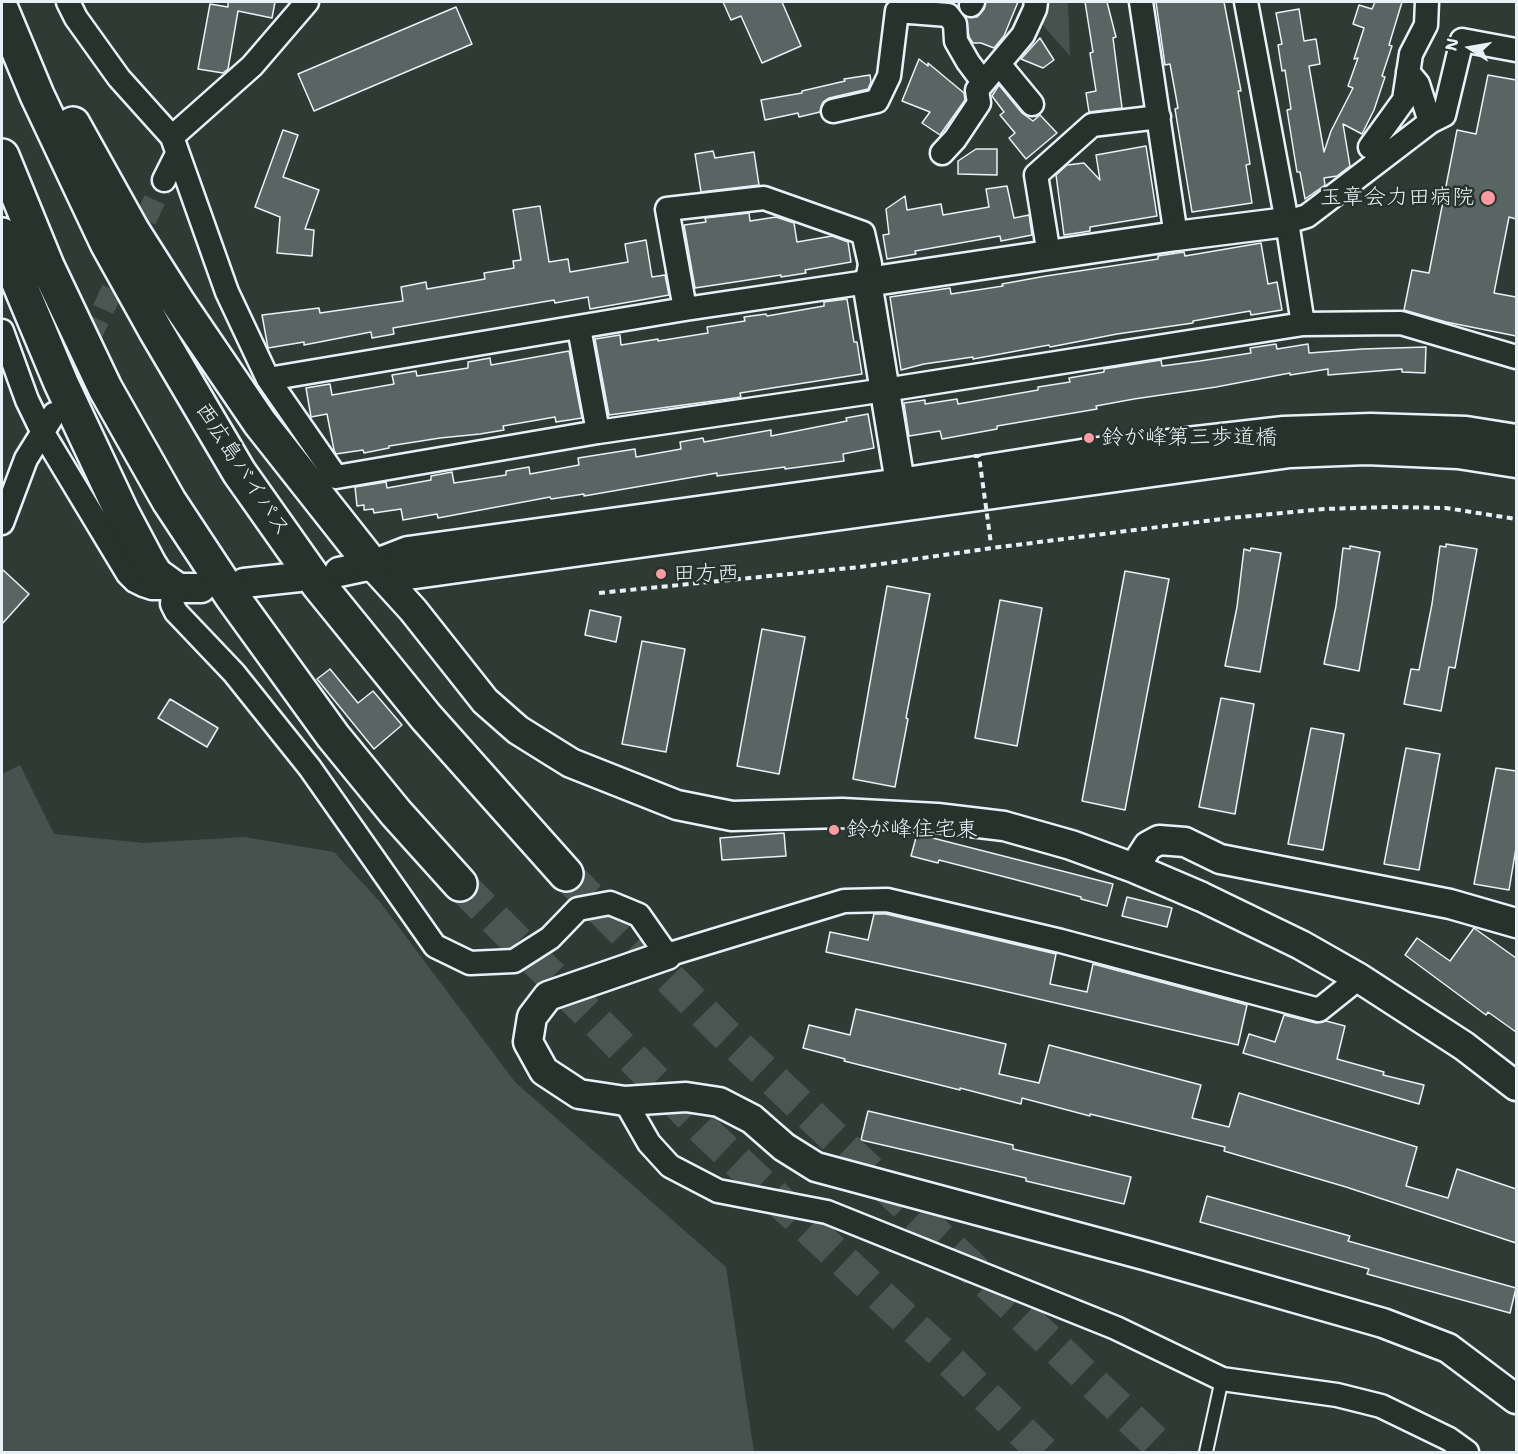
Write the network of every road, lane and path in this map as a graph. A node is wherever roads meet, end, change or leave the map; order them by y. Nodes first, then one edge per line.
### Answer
1 (13, 2) edge
2 (68, 2) edge
3 (307, 2) edge
4 (1036, 2) edge
5 (1142, 2) edge
6 (1246, 2) edge
7 (1427, 2) edge
8 (2, 11) edge
9 (1516, 50) edge
10 (999, 64) junction
11 (1408, 72) junction
12 (984, 82) junction
13 (1032, 104) dead end
14 (833, 111) dead end
15 (1159, 117) junction
16 (1430, 122) junction
17 (174, 146) junction
18 (1370, 147) dead end
19 (942, 153) dead end
20 (2, 156) edge
21 (164, 180) tunnel mouth
22 (1287, 222) junction
23 (2, 235) edge
24 (1176, 236) junction
25 (1048, 255) junction
26 (867, 282) junction
27 (685, 309) junction
28 (1303, 324) junction
29 (579, 328) junction
30 (2, 331) edge
31 (1516, 357) edge
32 (268, 379) junction
33 (885, 390) junction
34 (48, 423) junction
35 (598, 432) junction
36 (1516, 439) edge
37 (974, 456) dead end
38 (1516, 464) edge
39 (902, 494) junction
40 (1516, 519) edge
41 (2, 523) edge
42 (992, 546) junction
43 (372, 565) junction
44 (339, 572) dead end
45 (299, 576) dead end
46 (244, 583) dead end
47 (188, 588) junction
48 (598, 593) dead end
49 (1134, 868) junction
50 (566, 873) tunnel mouth
51 (460, 884) tunnel mouth
52 (1516, 923) edge
53 (667, 955) junction
54 (1359, 978) junction
55 (1516, 1086) edge
56 (625, 1101) junction
57 (1222, 1379) junction
58 (1516, 1399) edge
59 (1206, 1452) edge
60 (1467, 1452) edge

1 - 43 highway
2 - 17 street
3 - 17 street
4 - 10 street
5 - 15 street
6 - 22 street
7 - 11 street
8 - 50 highway, 西広島バイパス
9 - 16 street
10 - 12 street
10 - 13 street
11 - 16 street
11 - 18 street
12 - 14 street
12 - 19 street
15 - 24 street
15 - 25 street
16 - 22 street
17 - 21 street
17 - 32 street
20 - 51 highway
22 - 24 street
22 - 28 street
23 - 47 highway
24 - 25 street
25 - 26 street
26 - 27 street
26 - 27 street
26 - 33 street
27 - 29 street
28 - 31 street
28 - 33 street
29 - 32 street
29 - 35 street
30 - 34 street
32 - 35 street
33 - 35 street
33 - 39 street
34 - 41 street
34 - 47 street
36 - 39 street
37 - 42 path, bridge
38 - 39 street
39 - 43 street
40 - 42 path
42 - 48 path
43 - 44 street
43 - 49 street
45 - 46 street
47 - 53 street
49 - 52 street
49 - 54 street
53 - 54 street
53 - 56 street
54 - 55 street
56 - 57 street
56 - 58 street
57 - 59 lane
57 - 60 street

